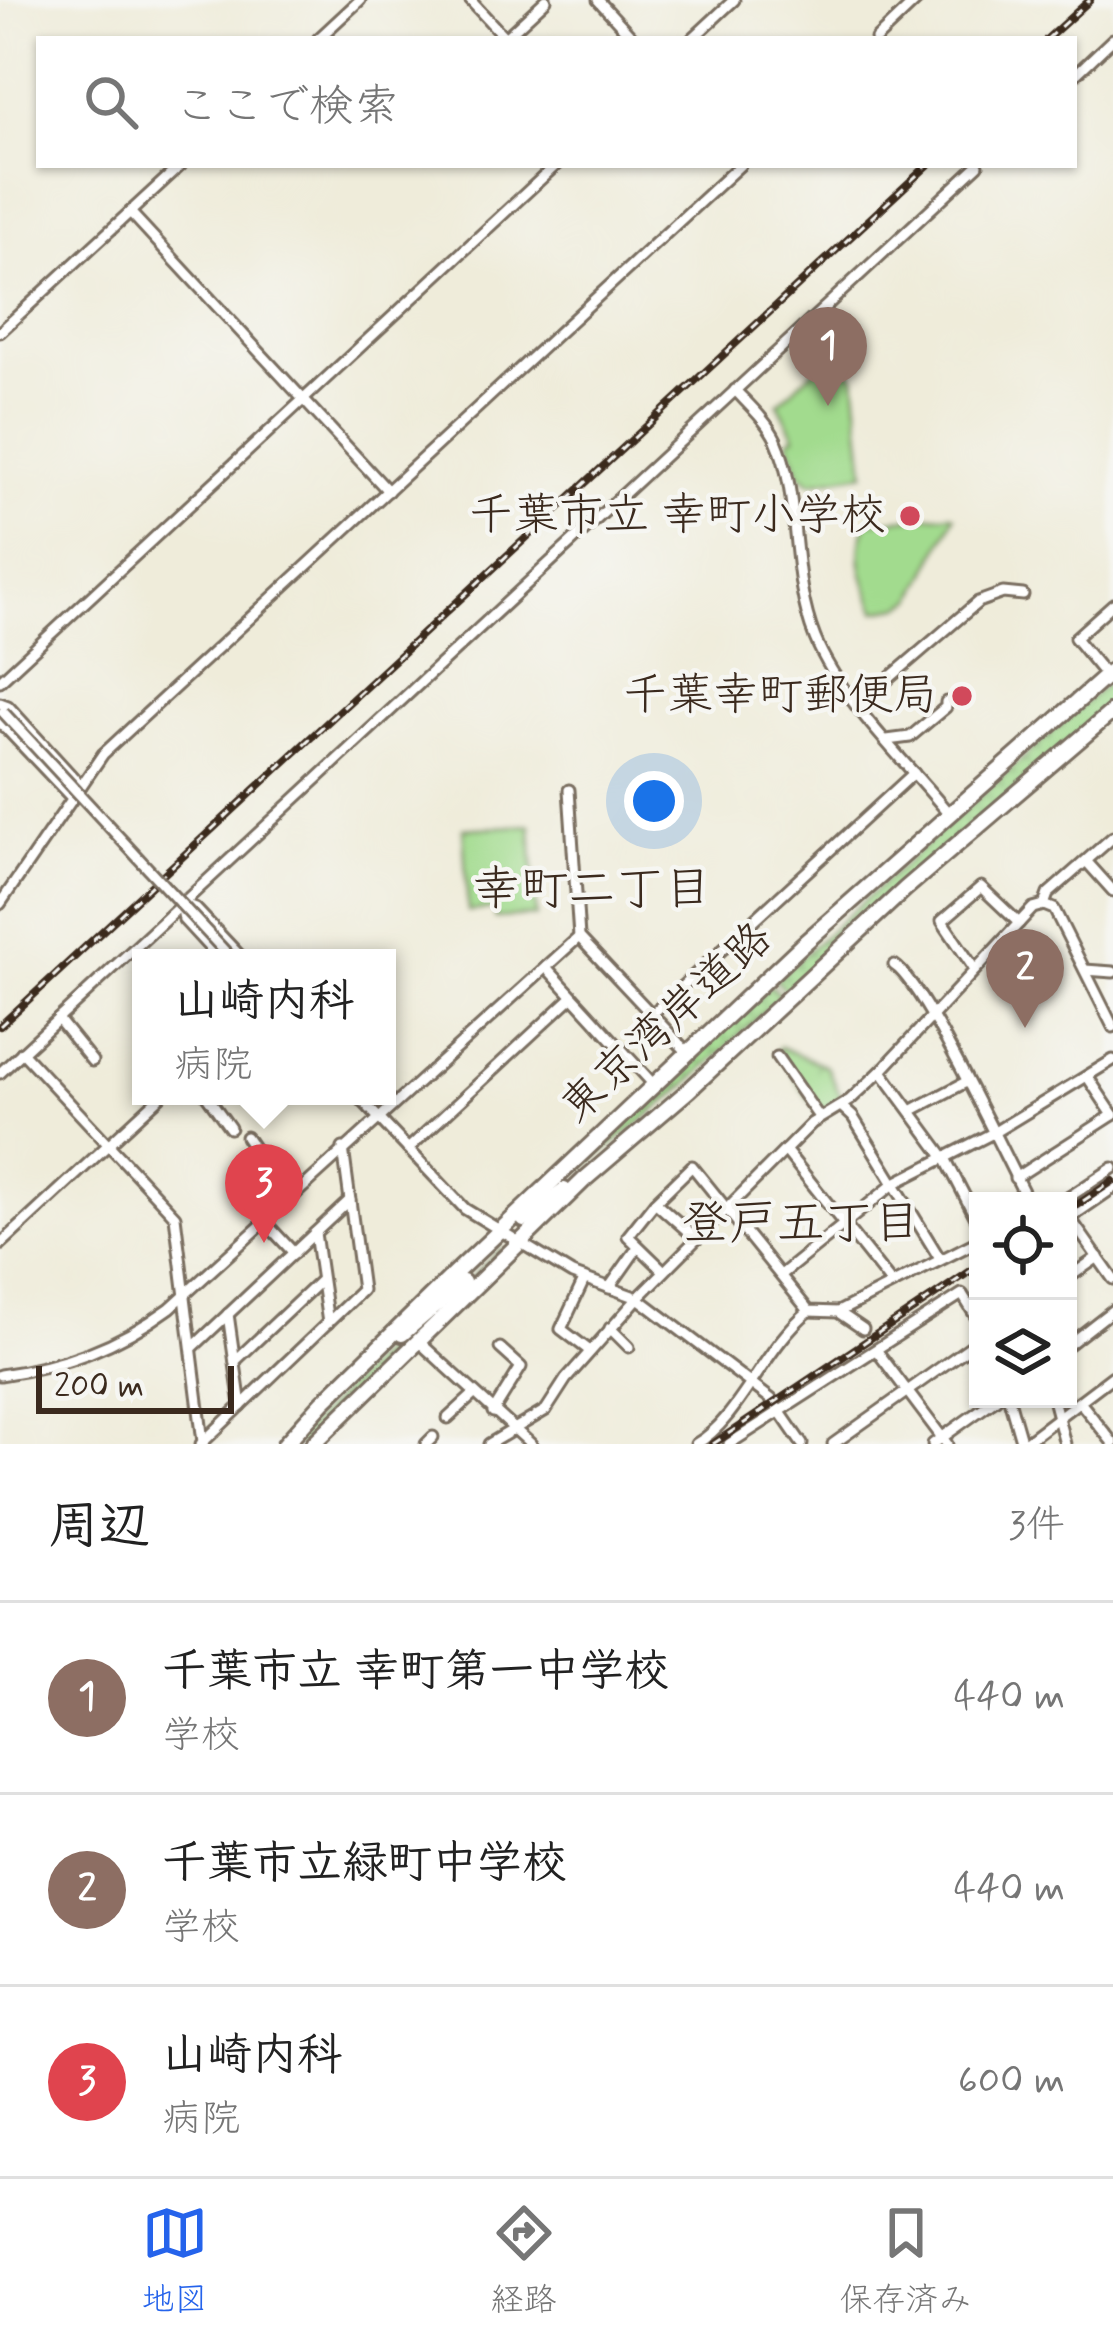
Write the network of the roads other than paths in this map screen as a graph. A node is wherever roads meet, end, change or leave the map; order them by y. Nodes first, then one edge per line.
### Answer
1 (361, 0) edge
2 (470, 0) edge
3 (546, 0) edge
4 (598, 0) edge
5 (917, 0) edge
6 (730, 2) edge
7 (321, 36) edge
8 (502, 36) edge
9 (508, 36) edge
10 (631, 36) edge
11 (695, 36) edge
12 (879, 36) edge
13 (1113, 40) edge
14 (1077, 73) edge
15 (178, 168) edge
16 (553, 168) edge
17 (737, 168) edge
18 (975, 168) edge
19 (130, 212) junction
20 (0, 332) edge
21 (736, 390) junction
22 (304, 400) junction
23 (388, 491) junction
24 (1023, 595) dead end
25 (1113, 604) edge
26 (1111, 677) edge
27 (0, 681) edge
28 (946, 702) dead end
29 (858, 705) junction
30 (1113, 711) edge
31 (1, 712) edge
32 (887, 740) junction
33 (914, 772) junction
34 (81, 786) junction
35 (569, 790) dead end
36 (72, 798) junction
37 (949, 814) junction
38 (1113, 837) edge
39 (1086, 862) junction
40 (1113, 891) edge
41 (181, 903) junction
42 (0, 904) edge
43 (1044, 905) junction
44 (1019, 923) junction
45 (579, 937) junction
46 (132, 949) edge
47 (132, 949) edge
48 (211, 949) edge
49 (223, 949) edge
50 (234, 949) edge
51 (894, 965) dead end
52 (546, 967) junction
53 (974, 970) junction
54 (1085, 970) junction
55 (1113, 972) edge
56 (572, 997) junction
57 (651, 1015) junction
58 (931, 1016) junction
59 (58, 1019) junction
60 (1113, 1027) edge
61 (22, 1052) junction
62 (688, 1054) junction
63 (777, 1057) dead end
64 (1113, 1060) edge
65 (92, 1061) dead end
66 (881, 1071) junction
67 (0, 1073) edge
68 (1088, 1076) junction
69 (966, 1082) junction
70 (654, 1084) junction
71 (396, 1104) edge
72 (151, 1105) edge
73 (213, 1105) edge
74 (366, 1105) edge
75 (394, 1105) edge
76 (841, 1106) junction
77 (911, 1111) junction
78 (1113, 1115) edge
79 (819, 1117) junction
80 (379, 1119) junction
81 (230, 1128) dead end
82 (993, 1132) junction
83 (246, 1137) dead end
84 (109, 1144) junction
85 (343, 1148) junction
86 (408, 1149) junction
87 (785, 1150) junction
88 (945, 1158) junction
89 (1113, 1168) edge
90 (1015, 1178) junction
91 (585, 1179) junction
92 (895, 1183) junction
93 (1023, 1192) edge
94 (1077, 1192) edge
95 (1112, 1192) edge
96 (286, 1198) junction
97 (350, 1200) junction
98 (656, 1202) junction
99 (969, 1205) edge
100 (726, 1210) junction
101 (1077, 1213) edge
102 (264, 1221) junction
103 (844, 1224) junction
104 (1077, 1229) edge
105 (499, 1232) junction
106 (315, 1233) junction
107 (697, 1239) junction
108 (520, 1241) junction
109 (0, 1245) edge
110 (969, 1245) edge
111 (638, 1246) junction
112 (294, 1253) junction
113 (1098, 1257) junction
114 (940, 1259) junction
115 (664, 1271) junction
116 (1077, 1272) edge
117 (782, 1275) junction
118 (1113, 1279) edge
119 (321, 1280) junction
120 (584, 1280) junction
121 (891, 1282) junction
122 (609, 1288) junction
123 (186, 1293) junction
124 (638, 1298) junction
125 (969, 1305) edge
126 (1113, 1310) edge
127 (809, 1311) junction
128 (838, 1312) junction
129 (228, 1314) junction
130 (328, 1323) junction
131 (614, 1324) junction
132 (862, 1329) dead end
133 (629, 1331) dead end
134 (1077, 1339) edge
135 (417, 1340) junction
136 (629, 1346) dead end
137 (969, 1347) edge
138 (500, 1348) dead end
139 (191, 1349) junction
140 (377, 1349) junction
141 (590, 1351) junction
142 (877, 1351) junction
143 (236, 1361) junction
144 (554, 1369) dead end
145 (0, 1375) edge
146 (1113, 1376) edge
147 (566, 1379) junction
148 (749, 1382) junction
149 (908, 1390) junction
150 (473, 1395) junction
151 (1080, 1402) junction
152 (242, 1406) junction
153 (984, 1408) edge
154 (1012, 1408) edge
155 (1055, 1408) edge
156 (779, 1411) junction
157 (493, 1412) junction
158 (448, 1418) dead end
159 (1058, 1419) junction
160 (514, 1428) junction
161 (285, 1441) edge
162 (941, 1442) edge
163 (202, 1443) edge
164 (1113, 1443) edge
165 (313, 1444) edge
166 (489, 1444) edge
167 (531, 1444) edge
168 (696, 1444) edge
169 (729, 1444) edge
170 (802, 1444) edge
171 (833, 1444) edge
172 (1022, 1444) edge
173 (1065, 1444) edge

1 - 7 street
2 - 8 street
3 - 9 street
4 - 10 street
5 - 12 street
6 - 11 street
13 - 14 street
15 - 19 street
16 - 22 street
17 - 23 street
18 - 21 street
19 - 20 street
19 - 22 street
21 - 29 street
21 - 41 street
22 - 23 street
22 - 27 street
23 - 34 street
24 - 29 street
25 - 26 street
26 - 37 highway, 東京湾岸道路
28 - 32 street
29 - 32 street
30 - 91 highway, 東京湾岸道路
31 - 34 street
31 - 36 street
31 - 49 street, bridge
32 - 33 street
33 - 37 street
33 - 57 street
34 - 36 street
35 - 45 street
36 - 42 street
37 - 62 highway, 東京湾岸道路
38 - 39 street
39 - 40 street
39 - 43 street
41 - 46 street
41 - 48 street
41 - 50 street
43 - 44 street
43 - 54 street
44 - 53 street
44 - 53 street
45 - 52 street
45 - 57 street
47 - 59 street
51 - 58 street
52 - 56 street
52 - 71 street
53 - 58 street
54 - 55 street
54 - 60 street
56 - 70 street
56 - 86 street
57 - 62 street
58 - 66 street
58 - 69 street
59 - 61 street
59 - 65 street
61 - 67 street
61 - 84 street
62 - 70 highway, 東京湾岸道路
63 - 79 street
64 - 68 street
66 - 76 street
66 - 77 street
68 - 78 street
68 - 82 street
69 - 77 street
69 - 82 street
70 - 105 highway, 東京湾岸道路
72 - 84 street
73 - 81 street
74 - 80 street
75 - 80 street
76 - 79 street
76 - 92 street
77 - 88 street
78 - 90 street
79 - 87 street
80 - 85 street
80 - 86 street
82 - 88 street
82 - 90 street
83 - 96 street
84 - 109 street
84 - 123 street
85 - 96 street
85 - 97 street
86 - 105 street
87 - 100 street
87 - 103 street
88 - 92 street
88 - 99 street
89 - 94 street
90 - 93 street
91 - 105 highway
91 - 108 highway, 東京湾岸道路
92 - 103 street
92 - 114 street
95 - 101 street
96 - 102 street
97 - 106 street
97 - 130 street
98 - 100 street
98 - 107 street
98 - 111 street
100 - 107 street
100 - 117 street
102 - 112 street
102 - 123 street
103 - 117 street
103 - 121 street
104 - 113 street
105 - 108 street
105 - 140 highway, 東京湾岸道路
106 - 112 street
106 - 119 street
107 - 115 street
108 - 120 street
108 - 135 highway, 東京湾岸道路
108 - 140 highway
110 - 114 street
111 - 115 street
111 - 122 street
112 - 129 street
113 - 116 street
113 - 118 street
114 - 121 street
115 - 124 street
117 - 127 street
119 - 130 street
119 - 143 street
120 - 122 street
120 - 141 street
121 - 128 street
122 - 124 street
123 - 139 street
123 - 145 street
124 - 131 street
124 - 148 street
125 - 142 street
126 - 134 street
127 - 128 street
127 - 148 street
128 - 132 street
129 - 139 street
129 - 143 street
130 - 152 street
131 - 133 street
131 - 136 street
131 - 141 street
135 - 150 street
135 - 165 highway, 東京湾岸道路
137 - 149 street
138 - 157 street
139 - 163 street
140 - 161 highway, 東京湾岸道路
141 - 147 street
142 - 149 street
142 - 156 street
143 - 152 street
144 - 147 street
146 - 151 street
147 - 160 street
148 - 156 street
148 - 168 street
149 - 162 street
149 - 171 street
150 - 157 street
150 - 158 street
151 - 159 street
151 - 164 street
152 - 163 street
153 - 162 street
154 - 172 street
155 - 159 street
156 - 169 street
156 - 170 street
157 - 160 street
159 - 172 street
159 - 173 street
160 - 166 street
160 - 167 street

